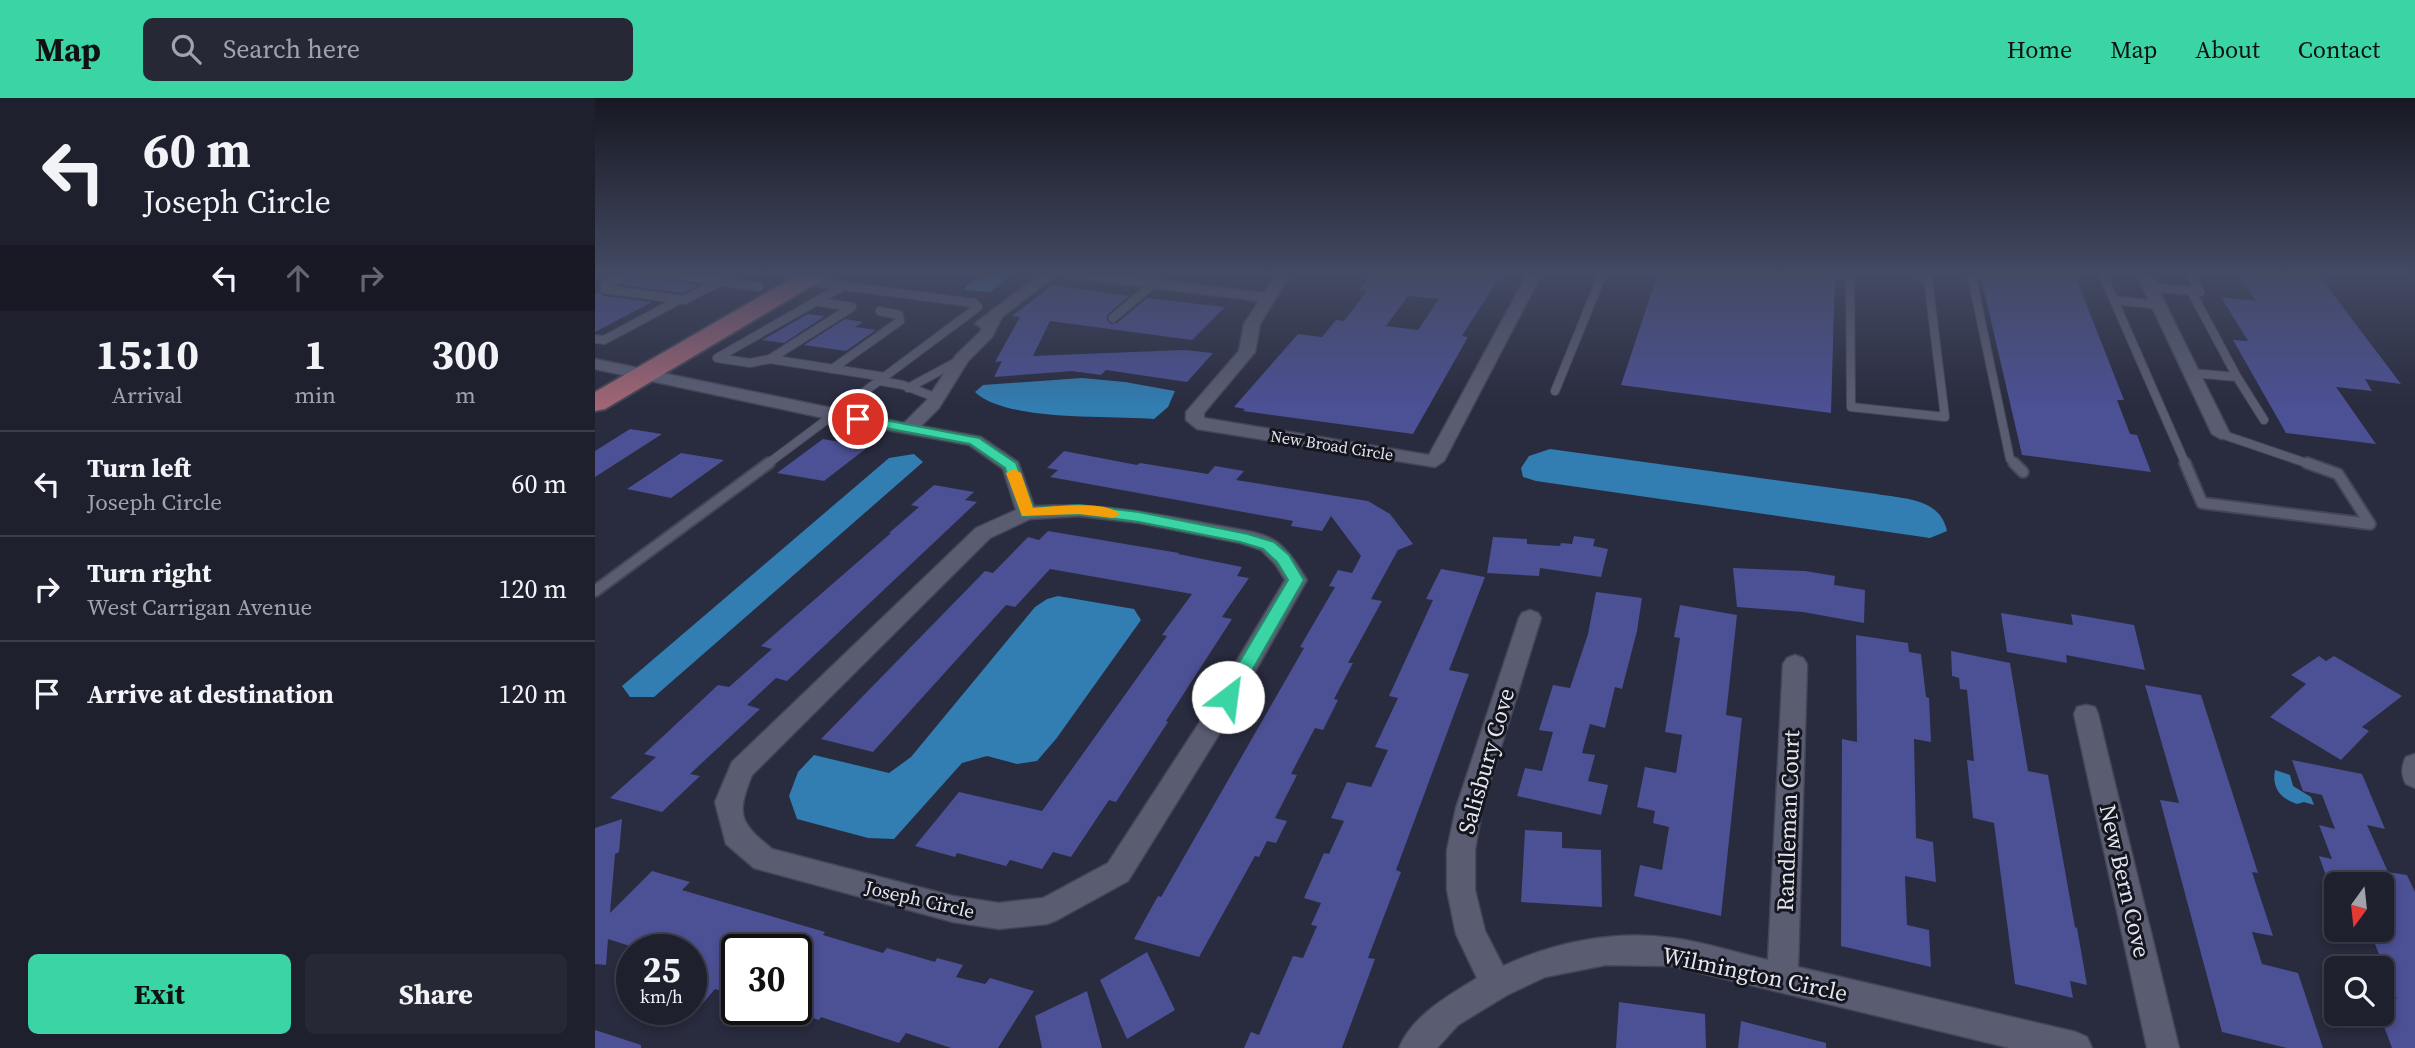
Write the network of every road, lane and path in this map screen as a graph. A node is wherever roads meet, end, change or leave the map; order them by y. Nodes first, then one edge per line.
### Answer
1 (646, 317) edge
2 (702, 317) edge
3 (734, 317) edge
4 (786, 317) edge
5 (839, 317) edge
6 (899, 317) edge
7 (967, 317) edge
8 (993, 317) edge
9 (1256, 317) edge
10 (1511, 317) edge
11 (1585, 317) edge
12 (1850, 317) edge
13 (1933, 317) edge
14 (1980, 317) edge
15 (2122, 317) edge
16 (2165, 317) edge
17 (2205, 317) edge
18 (595, 339) edge
19 (962, 358) junction
20 (770, 359) junction
21 (832, 369) junction
22 (602, 371) edge
23 (646, 373) junction
24 (2192, 373) junction
25 (2237, 377) junction
26 (882, 379) junction
27 (908, 388) junction
28 (1555, 391) dead end
29 (937, 398) junction
30 (595, 403) edge
31 (833, 415) junction
32 (2264, 420) dead end
33 (909, 428) junction
34 (2221, 434) joint
35 (2023, 472) dead end
36 (1027, 513) junction
37 (595, 591) edge
38 (1530, 618) dead end
39 (1795, 664) dead end
40 (2086, 714) dead end
41 (2415, 764) edge
42 (2415, 777) edge
43 (1781, 979) junction
44 (1496, 984) junction
45 (1415, 1048) edge
46 (2075, 1048) edge
47 (2164, 1048) edge

1 - 18 lane
2 - 22 main road
3 - 23 main road
4 - 20 lane
5 - 20 lane
6 - 21 lane
7 - 26 lane
8 - 19 street
9 - 10 street, New Broad Circle
11 - 28 lane
12 - 13 lane
14 - 35 lane
15 - 34 lane
16 - 24 street
17 - 25 lane
19 - 27 lane
19 - 29 street
20 - 21 lane
21 - 26 lane
22 - 23 street
23 - 30 main road
23 - 31 street
24 - 25 lane
24 - 34 street
25 - 32 lane
26 - 27 lane
26 - 31 lane
27 - 29 lane
29 - 33 street
31 - 33 street
31 - 37 lane
33 - 36 street
36 - 36 street, Joseph Circle
38 - 44 street, Salisbury Cove
39 - 43 street, Randleman Court
40 - 47 street, New Bern Cove
41 - 42 street
43 - 44 street, Wilmington Circle
43 - 46 street, Wilmington Circle
44 - 45 street, Wilmington Circle

